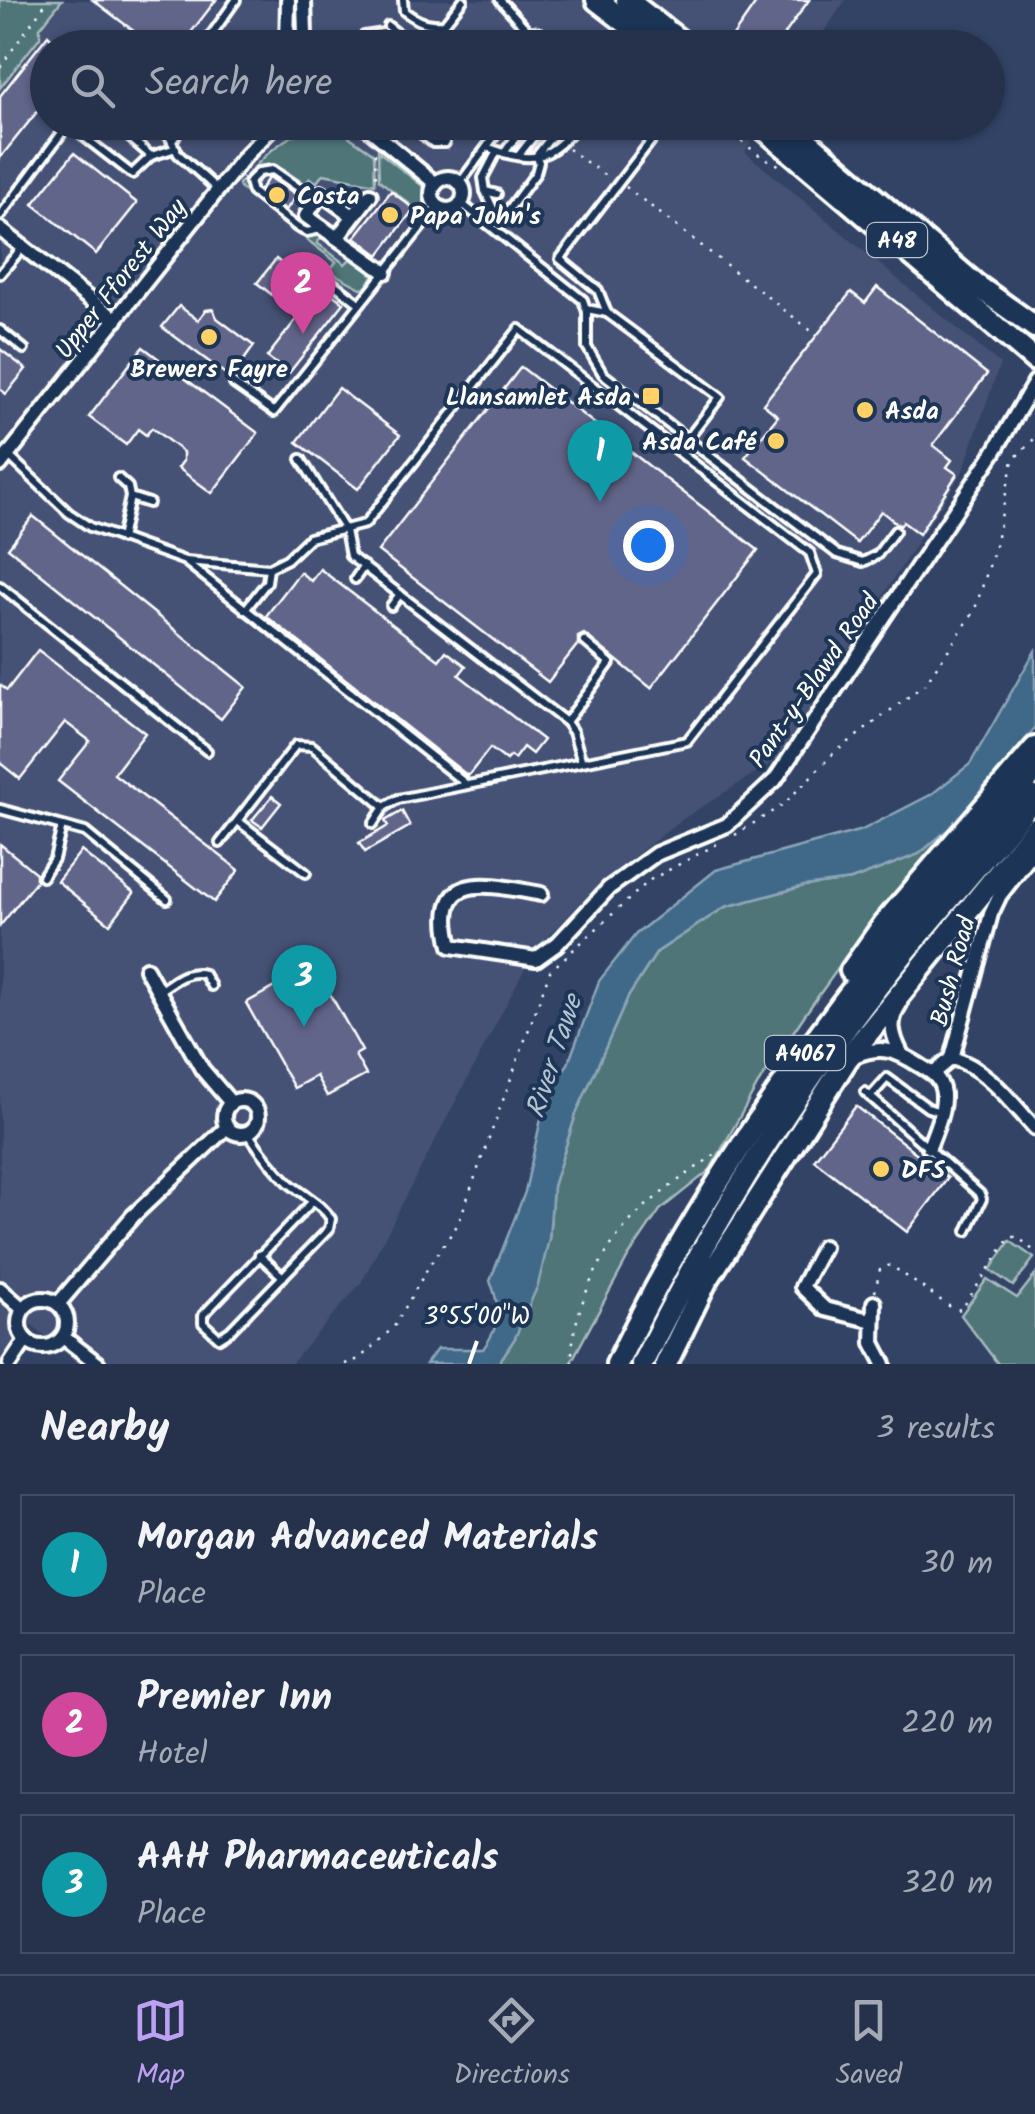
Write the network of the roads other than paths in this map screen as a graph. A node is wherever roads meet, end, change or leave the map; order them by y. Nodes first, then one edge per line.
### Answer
1 (236, 0) edge
2 (288, 0) edge
3 (304, 0) edge
4 (403, 0) edge
5 (463, 0) edge
6 (500, 0) edge
7 (597, 0) edge
8 (627, 0) edge
9 (388, 26) dead end
10 (215, 30) edge
11 (287, 30) edge
12 (305, 30) edge
13 (393, 30) edge
14 (527, 30) edge
15 (636, 30) edge
16 (665, 30) edge
17 (57, 140) edge
18 (88, 140) edge
19 (133, 140) edge
20 (169, 140) edge
21 (176, 140) edge
22 (261, 140) edge
23 (383, 140) edge
24 (430, 140) edge
25 (491, 140) edge
26 (512, 140) edge
27 (530, 140) edge
28 (548, 140) edge
29 (566, 140) edge
30 (651, 140) edge
31 (777, 140) edge
32 (806, 140) edge
33 (444, 143) dead end
34 (174, 145) junction
35 (486, 147) junction
36 (501, 152) junction
37 (151, 156) junction
38 (536, 156) junction
39 (515, 158) junction
40 (460, 183) junction
41 (436, 184) junction
42 (373, 189) road end
43 (218, 190) junction
44 (485, 191) junction
45 (497, 194) dead end
46 (315, 198) junction
47 (461, 203) junction
48 (438, 206) junction
49 (0, 216) edge
50 (354, 216) junction
51 (323, 228) junction
52 (0, 230) edge
53 (337, 238) junction
54 (23, 247) junction
55 (385, 272) junction
56 (0, 274) edge
57 (321, 274) dead end
58 (359, 303) junction
59 (586, 308) junction
60 (606, 312) junction
61 (116, 320) junction
62 (1035, 328) edge
63 (0, 330) edge
64 (24, 349) dead end
65 (1035, 360) edge
66 (255, 382) dead end
67 (1035, 382) edge
68 (234, 384) dead end
69 (247, 393) junction
70 (687, 440) junction
71 (301, 459) dead end
72 (4, 460) edge
73 (118, 478) dead end
74 (134, 480) dead end
75 (128, 487) junction
76 (130, 497) junction
77 (149, 503) dead end
78 (345, 530) junction
79 (895, 531) dead end
80 (122, 539) junction
81 (186, 561) junction
82 (364, 566) junction
83 (269, 568) junction
84 (355, 579) dead end
85 (0, 586) edge
86 (400, 594) junction
87 (391, 606) dead end
88 (245, 610) junction
89 (584, 641) dead end
90 (566, 722) junction
91 (1035, 748) edge
92 (207, 751) dead end
93 (582, 762) junction
94 (1035, 771) edge
95 (467, 784) junction
96 (1035, 797) edge
97 (384, 807) junction
98 (0, 808) edge
99 (238, 821) junction
100 (373, 824) dead end
101 (62, 826) junction
102 (1035, 828) edge
103 (220, 843) dead end
104 (1035, 850) edge
105 (306, 873) dead end
106 (42, 877) dead end
107 (542, 894) dead end
108 (167, 899) dead end
109 (951, 929) junction
110 (146, 969) dead end
111 (210, 986) dead end
112 (160, 990) junction
113 (821, 1031) junction
114 (901, 1052) junction
115 (952, 1058) junction
116 (847, 1059) junction
117 (934, 1074) junction
118 (230, 1103) junction
119 (788, 1110) junction
120 (941, 1112) junction
121 (227, 1127) junction
122 (1035, 1128) edge
123 (248, 1133) junction
124 (929, 1147) junction
125 (313, 1201) junction
126 (967, 1232) dead end
127 (823, 1246) dead end
128 (260, 1255) junction
129 (709, 1276) junction
130 (282, 1277) junction
131 (0, 1289) edge
132 (874, 1303) road end
133 (58, 1304) junction
134 (22, 1310) junction
135 (873, 1321) junction
136 (63, 1337) junction
137 (26, 1340) junction
138 (10, 1364) edge
139 (98, 1364) edge
140 (615, 1364) edge
141 (642, 1364) edge
142 (666, 1364) edge
143 (884, 1364) edge

1 - 10 lane
2 - 11 street
3 - 12 street
4 - 5 lane
6 - 14 lane
7 - 15 main road
8 - 16 main road
9 - 13 lane
17 - 49 lane
18 - 37 lane
19 - 37 lane
20 - 34 lane
21 - 34 lane
22 - 43 street, Upper Fforest Way
23 - 41 street
24 - 33 lane
25 - 35 lane
26 - 36 lane
27 - 39 lane
28 - 38 lane
29 - 38 lane
30 - 60 lane
31 - 65 main road, A48
32 - 62 main road, A48
34 - 37 lane
34 - 43 lane
35 - 36 lane
35 - 40 lane
36 - 39 lane
36 - 44 lane
38 - 39 lane
38 - 44 lane
40 - 41 street
40 - 47 street
41 - 48 street
42 - 50 street
43 - 61 street, Upper Fforest Way
44 - 45 lane
46 - 50 street
46 - 51 street
46 - 51 lane
47 - 48 street
47 - 59 lane
48 - 55 lane
50 - 53 street
51 - 53 street
52 - 54 street
53 - 55 street
54 - 56 lane
54 - 61 street
55 - 58 lane
57 - 58 lane
58 - 69 lane
59 - 60 lane
59 - 70 lane
60 - 70 lane
61 - 72 street, Upper Fforest Way
63 - 64 lane
66 - 69 lane
67 - 107 street, Pant-y-Blawd Road
68 - 69 lane
70 - 79 lane
71 - 78 lane
72 - 80 lane
73 - 75 lane
74 - 75 lane
75 - 76 lane
76 - 77 lane
76 - 80 lane
78 - 82 lane
78 - 83 lane
78 - 93 lane
80 - 81 lane
81 - 83 lane
81 - 88 lane
82 - 84 lane
82 - 86 lane
83 - 88 lane
85 - 92 lane
86 - 87 lane
86 - 90 lane
88 - 95 lane
89 - 90 lane
90 - 93 lane
91 - 113 main road
93 - 95 lane
94 - 113 main road, A4067
95 - 97 lane
96 - 119 main road, A4067
97 - 99 lane
97 - 100 lane
98 - 101 lane
99 - 103 lane
99 - 105 lane
101 - 106 lane
101 - 108 lane
102 - 109 main road
104 - 115 street, Bush Road
109 - 114 street
109 - 116 main road
110 - 112 street
111 - 112 lane
112 - 118 street
113 - 140 main road, A4067
114 - 116 street
114 - 117 street
115 - 117 street
115 - 122 street
116 - 129 main road
117 - 120 street
118 - 121 street
118 - 123 street
119 - 129 main road
119 - 141 main road, A4067
120 - 124 street
120 - 124 lane
121 - 123 street
121 - 133 street
123 - 125 lane
124 - 126 lane
125 - 128 lane
125 - 130 lane
127 - 135 street
128 - 130 lane
128 - 130 lane
129 - 142 main road
131 - 134 street
132 - 135 street
133 - 134 street
133 - 136 street
134 - 137 street
135 - 143 street
136 - 137 street
136 - 139 street
137 - 138 street

